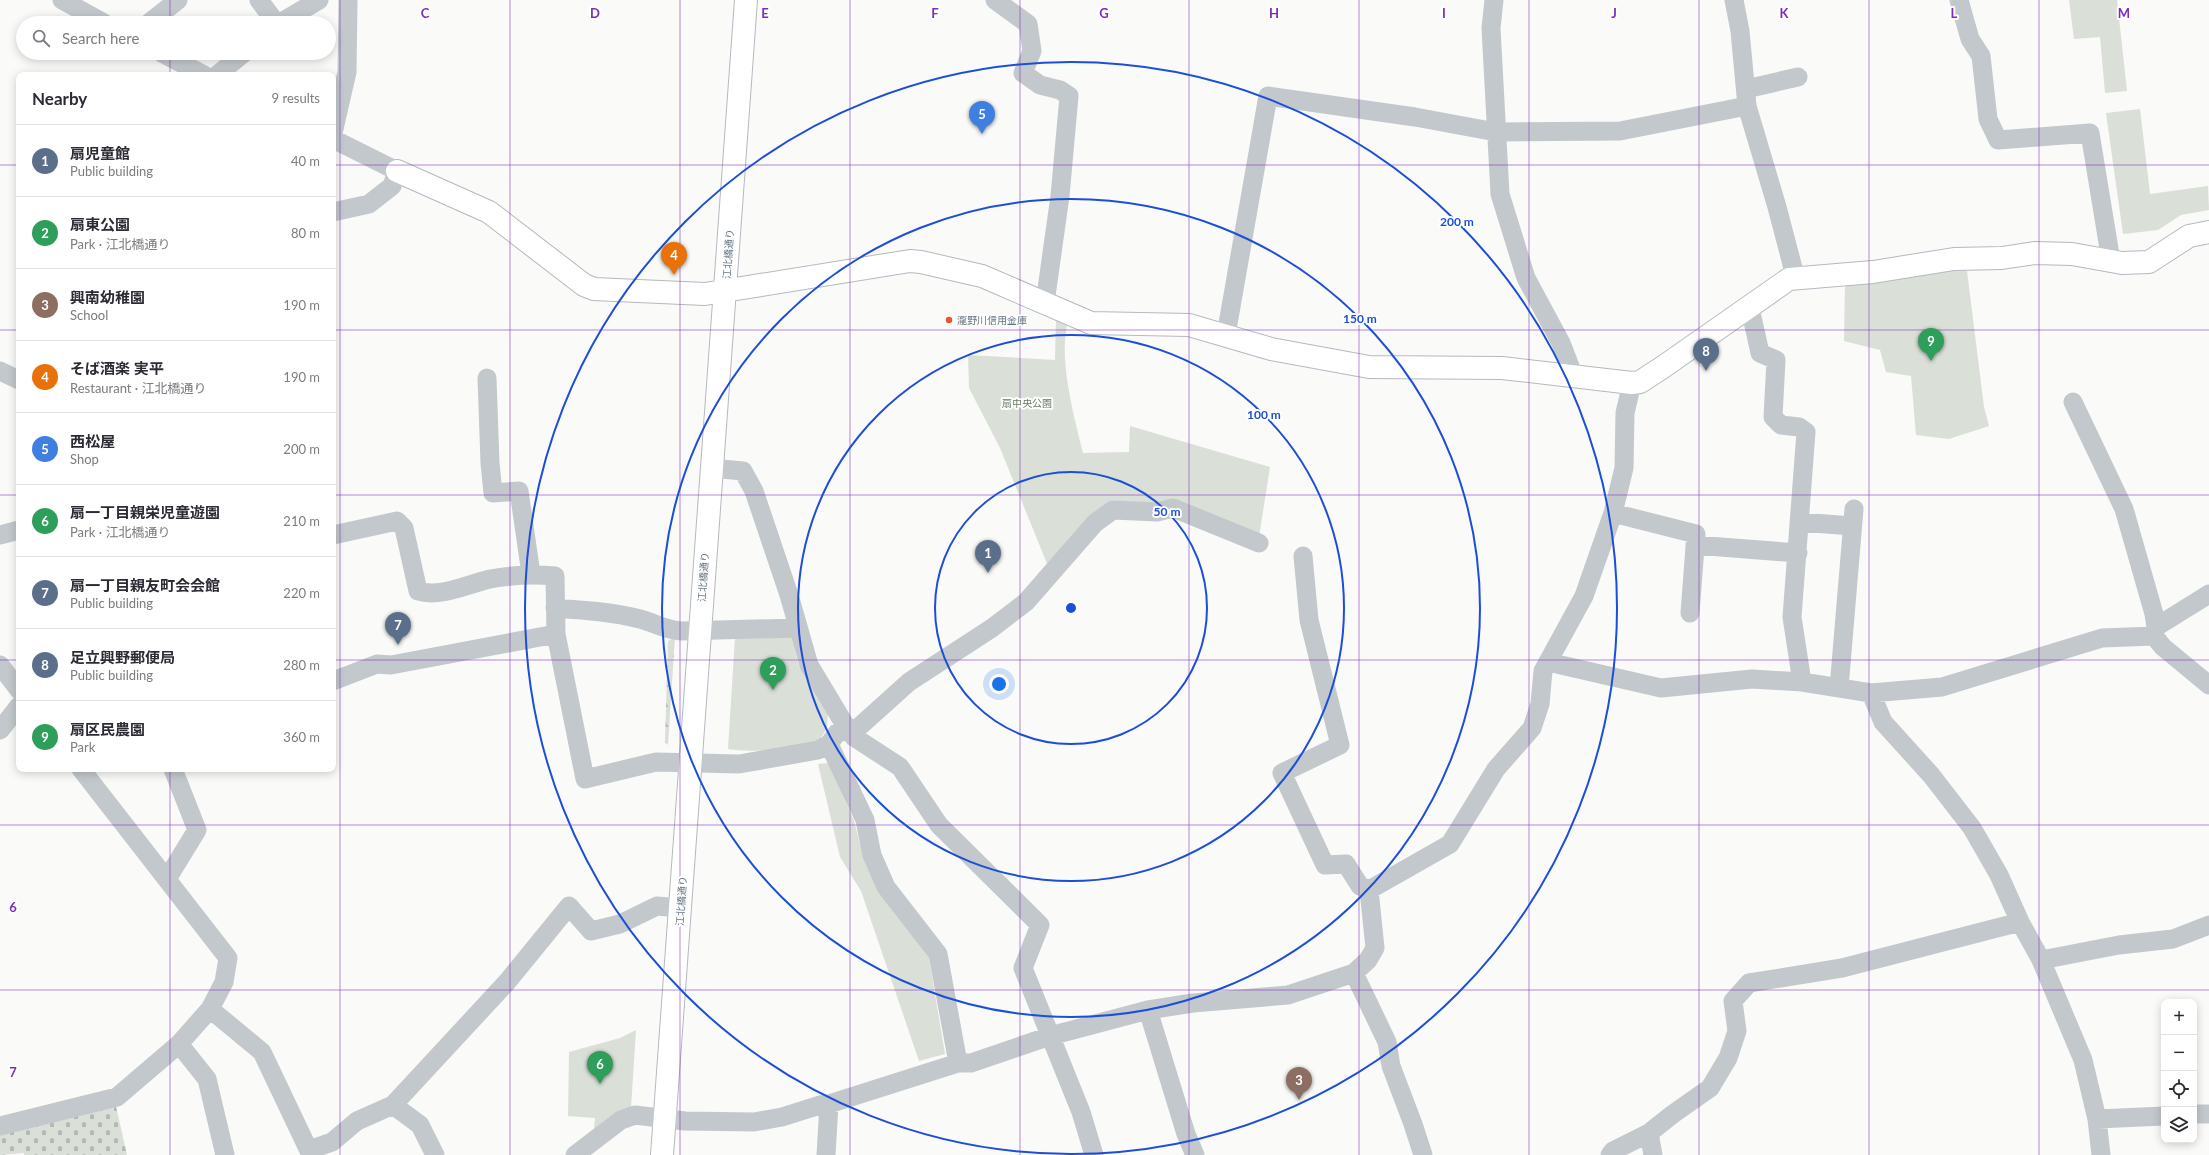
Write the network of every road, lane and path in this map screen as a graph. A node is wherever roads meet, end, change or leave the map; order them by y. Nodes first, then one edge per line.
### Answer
1 (178, 0) edge
2 (259, 0) edge
3 (320, 0) edge
4 (348, 0) edge
5 (746, 0) edge
6 (995, 0) edge
7 (1494, 0) edge
8 (1734, 0) edge
9 (1959, 0) edge
10 (69, 2) edge
11 (92, 16) edge
12 (158, 16) edge
13 (271, 16) edge
14 (292, 16) edge
15 (174, 60) edge
16 (235, 60) edge
17 (194, 72) edge
18 (221, 72) edge
19 (1798, 77) dead end
20 (1746, 97) junction
21 (336, 120) edge
22 (1496, 132) junction
23 (336, 140) edge
24 (397, 171) junction
25 (336, 211) edge
26 (2209, 232) edge
27 (2111, 261) junction
28 (1798, 278) junction
29 (726, 292) junction
30 (1045, 303) junction
31 (1750, 308) junction
32 (1226, 335) junction
33 (0, 371) edge
34 (1574, 377) junction
35 (487, 378) dead end
36 (16, 379) edge
37 (1632, 383) junction
38 (2073, 402) dead end
39 (711, 468) junction
40 (1613, 513) junction
41 (1800, 522) junction
42 (16, 531) edge
43 (0, 534) edge
44 (336, 534) edge
45 (1259, 542) dead end
46 (1696, 545) junction
47 (1798, 553) junction
48 (1303, 556) dead end
49 (531, 574) junction
50 (2209, 594) edge
51 (555, 608) junction
52 (1690, 614) dead end
53 (798, 628) junction
54 (699, 631) junction
55 (2155, 632) junction
56 (556, 634) junction
57 (1548, 662) junction
58 (0, 665) edge
59 (336, 680) edge
60 (1802, 682) junction
61 (2209, 685) edge
62 (16, 686) edge
63 (1839, 688) junction
64 (1871, 693) junction
65 (16, 710) edge
66 (0, 730) edge
67 (848, 730) junction
68 (829, 744) junction
69 (691, 761) junction
70 (83, 772) edge
71 (174, 772) edge
72 (168, 879) junction
73 (1369, 890) junction
74 (680, 908) junction
75 (2020, 922) junction
76 (2209, 925) edge
77 (2041, 960) junction
78 (1354, 973) junction
79 (210, 1009) junction
80 (1148, 1010) junction
81 (1050, 1036) junction
82 (179, 1044) junction
83 (958, 1063) junction
84 (829, 1104) junction
85 (394, 1105) junction
86 (2197, 1114) edge
87 (2209, 1114) edge
88 (2161, 1116) edge
89 (664, 1117) junction
90 (2096, 1119) junction
91 (0, 1126) edge
92 (1649, 1133) junction
93 (310, 1152) edge
94 (225, 1155) edge
95 (435, 1155) edge
96 (575, 1155) edge
97 (662, 1155) edge
98 (826, 1155) edge
99 (1094, 1155) edge
100 (1195, 1155) edge
101 (1423, 1155) edge
102 (1610, 1155) edge
103 (1653, 1155) edge
104 (2101, 1155) edge

1 - 12 street
2 - 13 street
3 - 14 street
4 - 21 street
5 - 29 street, 江北橋通り
6 - 30 street
7 - 22 street
8 - 20 street
9 - 27 street
10 - 11 street
15 - 17 street
16 - 18 street
19 - 20 street
20 - 22 street
20 - 28 street
22 - 32 street
22 - 34 street
23 - 24 street
24 - 25 street
24 - 29 street
26 - 27 street
27 - 28 street
28 - 31 street
29 - 30 street
29 - 39 street, 江北橋通り
30 - 32 street
31 - 37 street
31 - 41 street
32 - 34 street
33 - 36 street
34 - 37 street
35 - 49 street
37 - 40 street
38 - 55 street
39 - 53 street
39 - 54 street, 江北橋通り
40 - 46 street
40 - 57 street
41 - 47 street
41 - 63 street
42 - 43 street
44 - 49 street
45 - 67 street
46 - 47 street
46 - 52 street
47 - 60 street
48 - 73 street
49 - 51 street
50 - 55 street
51 - 54 street
51 - 56 street
53 - 54 street
53 - 67 street
54 - 69 street, 江北橋通り
55 - 61 street
55 - 64 street
56 - 59 street
56 - 69 street
57 - 60 street
57 - 73 street
58 - 62 street
60 - 63 street
63 - 64 street
64 - 75 street
65 - 66 street
67 - 68 street
67 - 81 street
68 - 69 street
68 - 83 street
69 - 74 street, 江北橋通り
70 - 72 street
71 - 72 street
72 - 79 street
73 - 78 street
74 - 85 street
74 - 89 street, 江北橋通り
75 - 77 street
75 - 92 street
76 - 77 street
77 - 90 street
78 - 80 street
78 - 101 street
79 - 82 street
79 - 93 street
80 - 81 street
80 - 100 street
81 - 83 street
81 - 99 street
82 - 91 street
82 - 94 street
83 - 84 street
84 - 89 street
84 - 98 street
85 - 93 street
85 - 95 street
86 - 87 street
88 - 90 street
89 - 96 street
89 - 97 street, 江北橋通り
90 - 104 street
92 - 102 street
92 - 103 street

